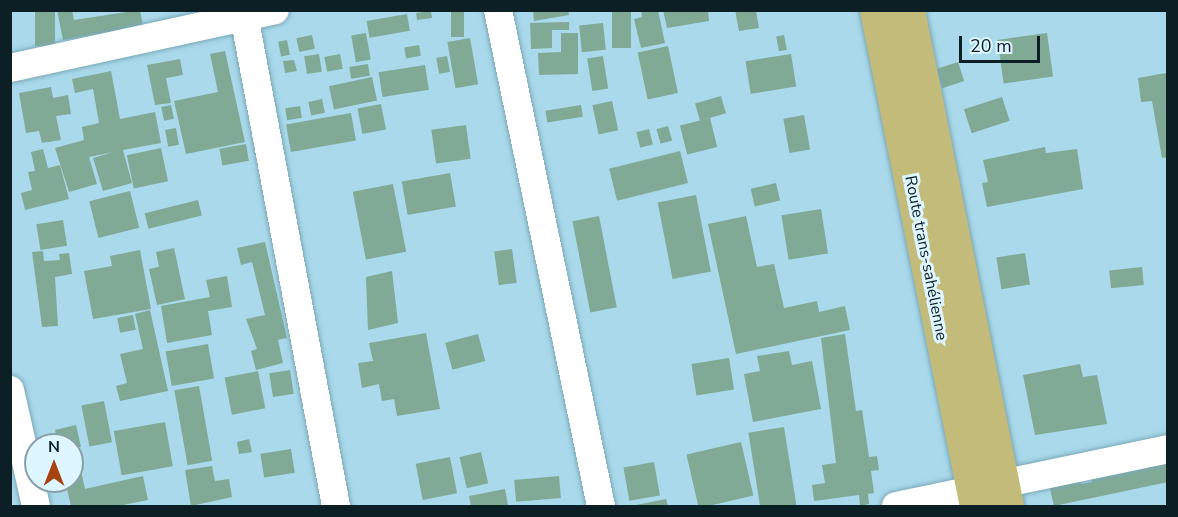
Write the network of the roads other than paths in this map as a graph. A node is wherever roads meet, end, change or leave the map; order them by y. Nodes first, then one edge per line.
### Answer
1 (275, 10) edge
2 (498, 10) edge
3 (876, 10) edge
4 (908, 10) edge
5 (244, 14) edge
6 (10, 68) edge
7 (10, 390) edge
8 (1167, 449) edge
9 (989, 497) edge
10 (36, 507) edge
11 (336, 507) edge
12 (601, 507) edge
13 (896, 507) edge

1 - 5 street
2 - 12 street
3 - 9 highway, Route trans-sahélienne
4 - 9 highway, Route trans-sahélienne
5 - 6 street
5 - 11 street
7 - 10 street
8 - 9 street
9 - 13 street

